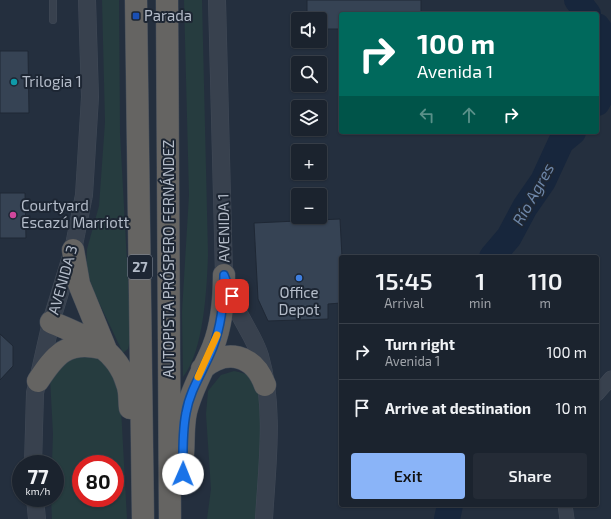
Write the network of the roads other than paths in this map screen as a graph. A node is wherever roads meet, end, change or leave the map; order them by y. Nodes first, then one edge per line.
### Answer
1 (53, 0) edge
2 (87, 0) edge
3 (136, 0) edge
4 (167, 0) edge
5 (217, 0) edge
6 (53, 20) dead end
7 (73, 250) junction
8 (224, 275) junction
9 (51, 322) junction
10 (106, 350) junction
11 (202, 369) junction
12 (611, 378) edge
13 (38, 381) junction
14 (265, 385) junction
15 (599, 392) edge
16 (33, 455) edge
17 (36, 507) edge
18 (565, 507) edge
19 (37, 519) edge
20 (139, 519) edge
21 (143, 519) edge
22 (170, 519) edge
23 (178, 519) edge
24 (264, 519) edge
25 (567, 519) edge

1 - 6 lane
2 - 7 street, AVENIDA 3
3 - 21 highway, AUTOPISTA PRÓSPERO FERNÁNDEZ / 27
4 - 22 highway, AUTOPISTA PRÓSPERO FERNÁNDEZ / 27
5 - 8 street, AVENIDA 1
7 - 9 street, AVENIDA 3
7 - 10 highway
8 - 11 highway
8 - 14 street, AVENIDA 1
9 - 10 highway
9 - 13 street, AVENIDA 3
10 - 13 highway
10 - 20 highway
11 - 14 highway
11 - 23 highway
12 - 15 street
13 - 16 street, AVENIDA 3
14 - 24 street, AVENIDA 1
17 - 19 street
18 - 25 street

